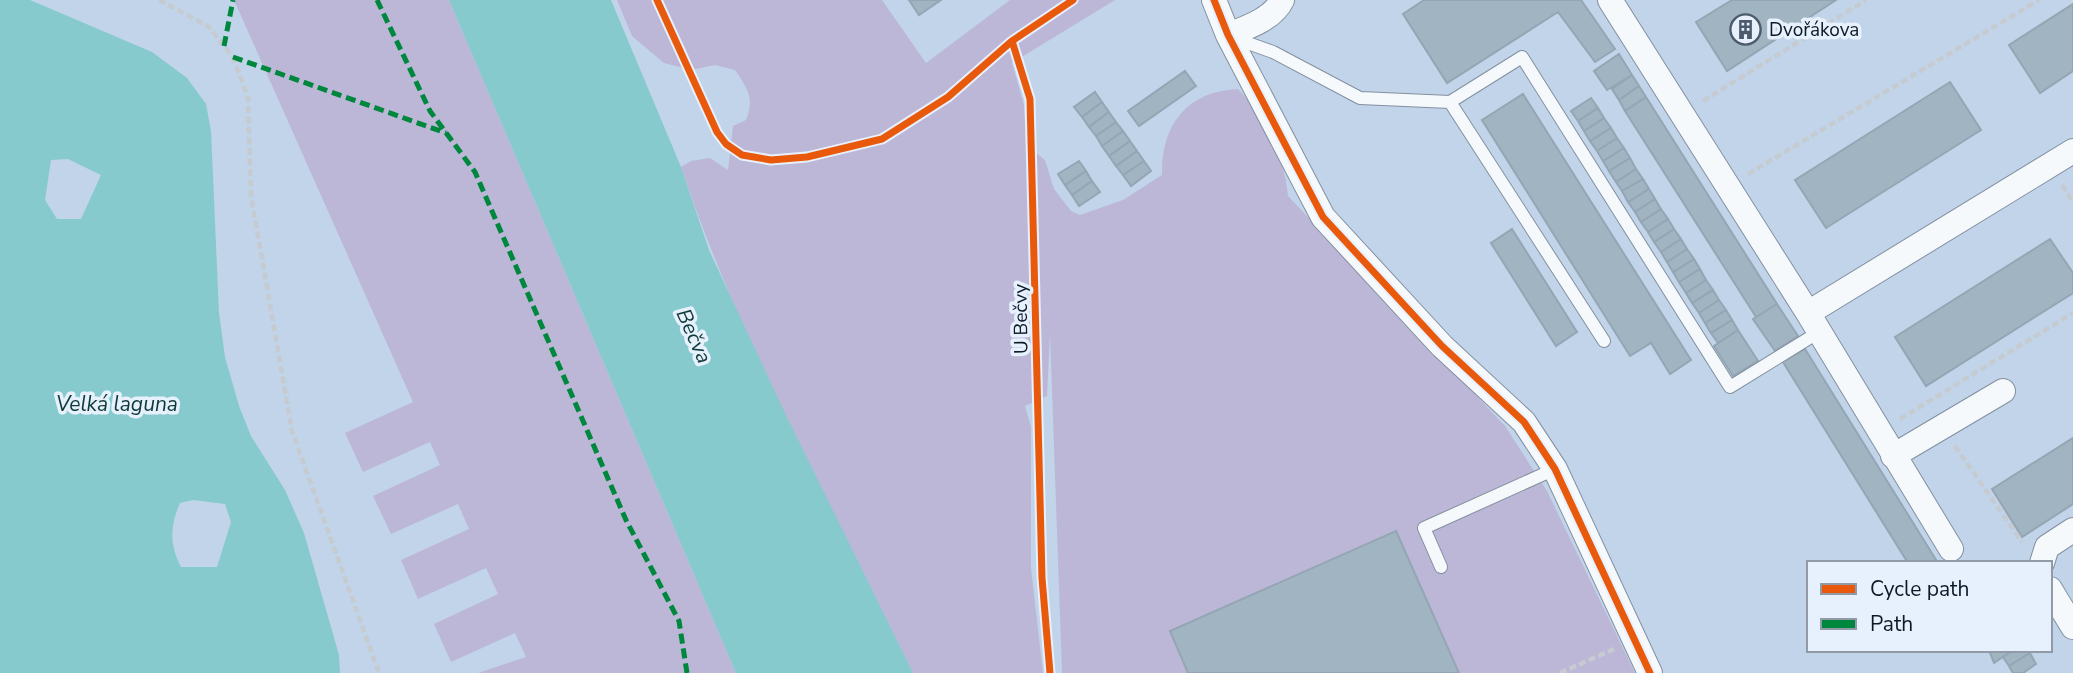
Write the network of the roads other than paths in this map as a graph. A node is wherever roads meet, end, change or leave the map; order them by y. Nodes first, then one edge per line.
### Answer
1 (1214, 0) edge
2 (1282, 0) edge
3 (1610, 0) edge
4 (1228, 35) junction
5 (1450, 102) junction
6 (2073, 151) edge
7 (1814, 323) junction
8 (1604, 341) dead end
9 (2003, 391) dead end
10 (1894, 456) junction
11 (1555, 469) junction
12 (2073, 530) edge
13 (1951, 549) dead end
14 (2042, 559) edge
15 (1441, 567) dead end
16 (2052, 594) edge
17 (2065, 626) edge
18 (1650, 673) edge

1 - 4 street
2 - 4 street
3 - 7 street
4 - 5 lane
4 - 11 street
5 - 7 lane
5 - 8 lane
6 - 7 street
7 - 10 street
9 - 10 street
10 - 13 street
11 - 15 lane
11 - 18 street
12 - 14 street
16 - 17 street

